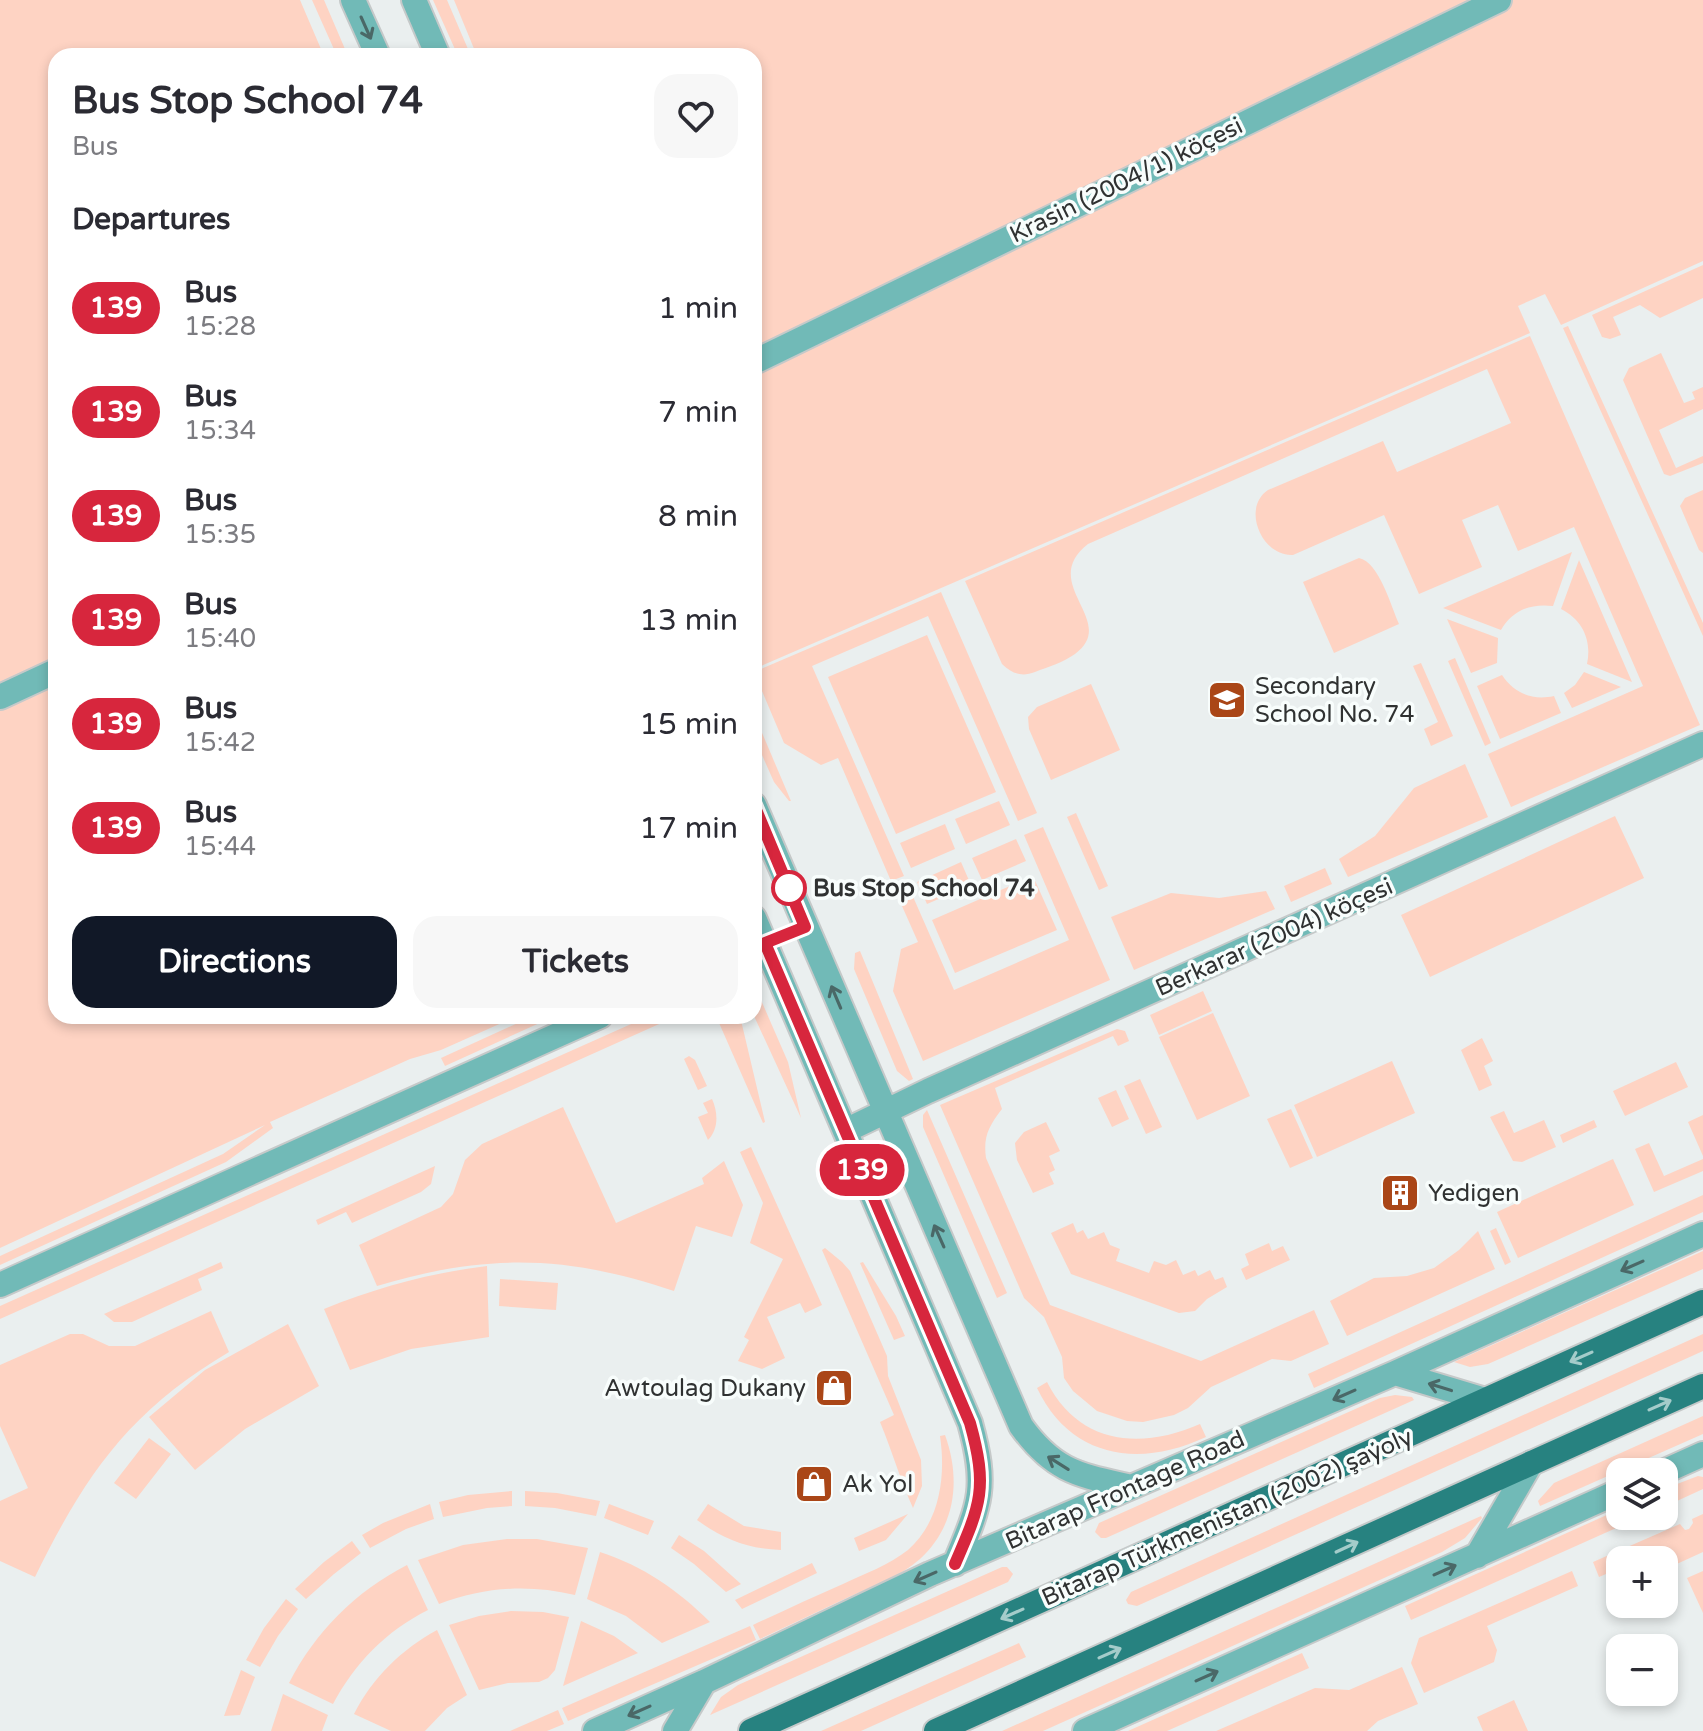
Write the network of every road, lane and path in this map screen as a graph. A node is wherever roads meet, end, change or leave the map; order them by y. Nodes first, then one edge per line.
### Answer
1 (353, 0) edge
2 (414, 0) edge
3 (1499, 0) edge
4 (374, 48) edge
5 (435, 48) edge
6 (762, 358) edge
7 (48, 675) edge
8 (0, 697) edge
9 (1703, 744) edge
10 (762, 824) edge
11 (805, 927) junction
12 (762, 944) edge
13 (762, 951) edge
14 (582, 1024) edge
15 (885, 1112) junction
16 (845, 1131) junction
17 (1703, 1234) edge
18 (0, 1285) edge
19 (1703, 1302) edge
20 (1395, 1373) junction
21 (1703, 1386) edge
22 (1485, 1400) junction
23 (1703, 1454) edge
24 (1531, 1463) junction
25 (1678, 1465) edge
26 (1131, 1487) junction
27 (1606, 1497) edge
28 (1477, 1556) junction
29 (955, 1564) junction
30 (704, 1682) junction
31 (595, 1731) edge
32 (675, 1731) edge
33 (751, 1731) edge
34 (936, 1731) edge
35 (1085, 1731) edge

1 -> 4 street
2 - 5 street
3 - 6 street, Krasin (2004/1) köçesi
7 - 8 street
9 - 15 street, Berkarar (2004) köçesi
10 - 11 street
11 - 12 street
15 -> 11 street
13 - 16 street
14 - 18 street
15 - 16 street, Berkarar (2004) köçesi
26 -> 15 street
16 - 29 street
17 -> 20 street, Bitarap Frontage Road
19 -> 22 main road, Bitarap Türkmenistan (2002) şaýoly
22 -> 20 street
20 -> 26 street, Bitarap Frontage Road
24 -> 21 main road
22 -> 33 main road, Bitarap Türkmenistan (2002) şaýoly
23 - 25 street
24 - 28 street
34 -> 24 main road
26 - 29 street, Bitarap Frontage Road
27 - 28 street
35 -> 28 street
29 -> 30 street, Bitarap Frontage Road
30 -> 31 street, Bitarap Frontage Road
30 - 32 street

